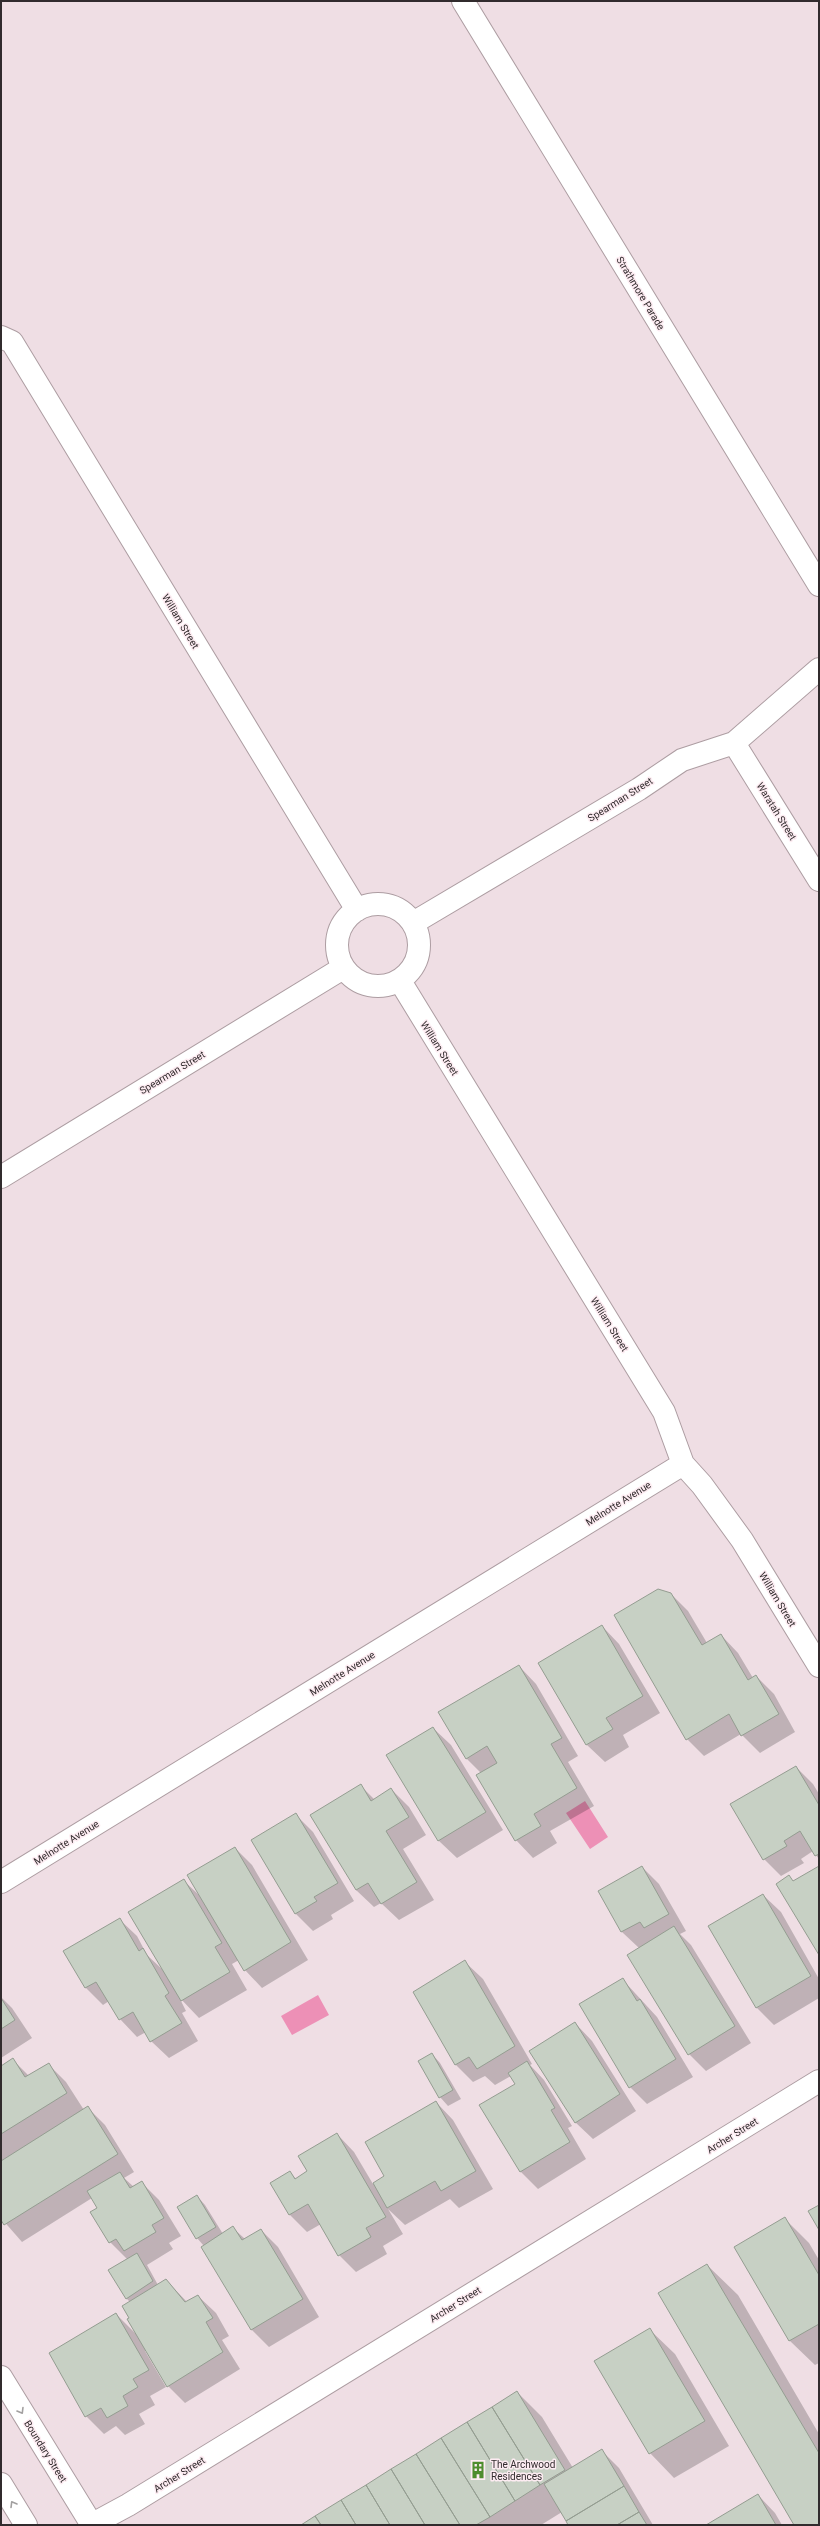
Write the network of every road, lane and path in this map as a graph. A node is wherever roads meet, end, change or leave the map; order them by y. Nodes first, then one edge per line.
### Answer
1 (462, 1) edge
2 (1, 336) edge
3 (819, 584) edge
4 (819, 669) edge
5 (734, 743) junction
6 (819, 880) edge
7 (357, 910) junction
8 (413, 923) junction
9 (343, 968) junction
10 (400, 981) junction
11 (1, 1177) edge
12 (683, 1464) junction
13 (819, 1666) edge
14 (1, 1882) edge
15 (819, 2081) edge
16 (1, 2377) edge
17 (1, 2484) edge
18 (26, 2525) edge
19 (92, 2525) edge

1 - 3 main road, Strathmore Parade
2 - 7 main road, William Street
4 - 5 main road, Spearman Street
5 - 6 main road, Waratah Street
5 - 8 main road, Spearman Street
7 - 8 main road
7 - 9 main road
8 - 10 main road
9 - 10 main road
9 - 11 main road, Spearman Street
10 - 12 main road, William Street
12 - 13 main road, William Street
12 - 14 main road, Melnotte Avenue
15 - 19 main road, Archer Street
16 -> 19 main road, Boundary Street
18 -> 17 main road

